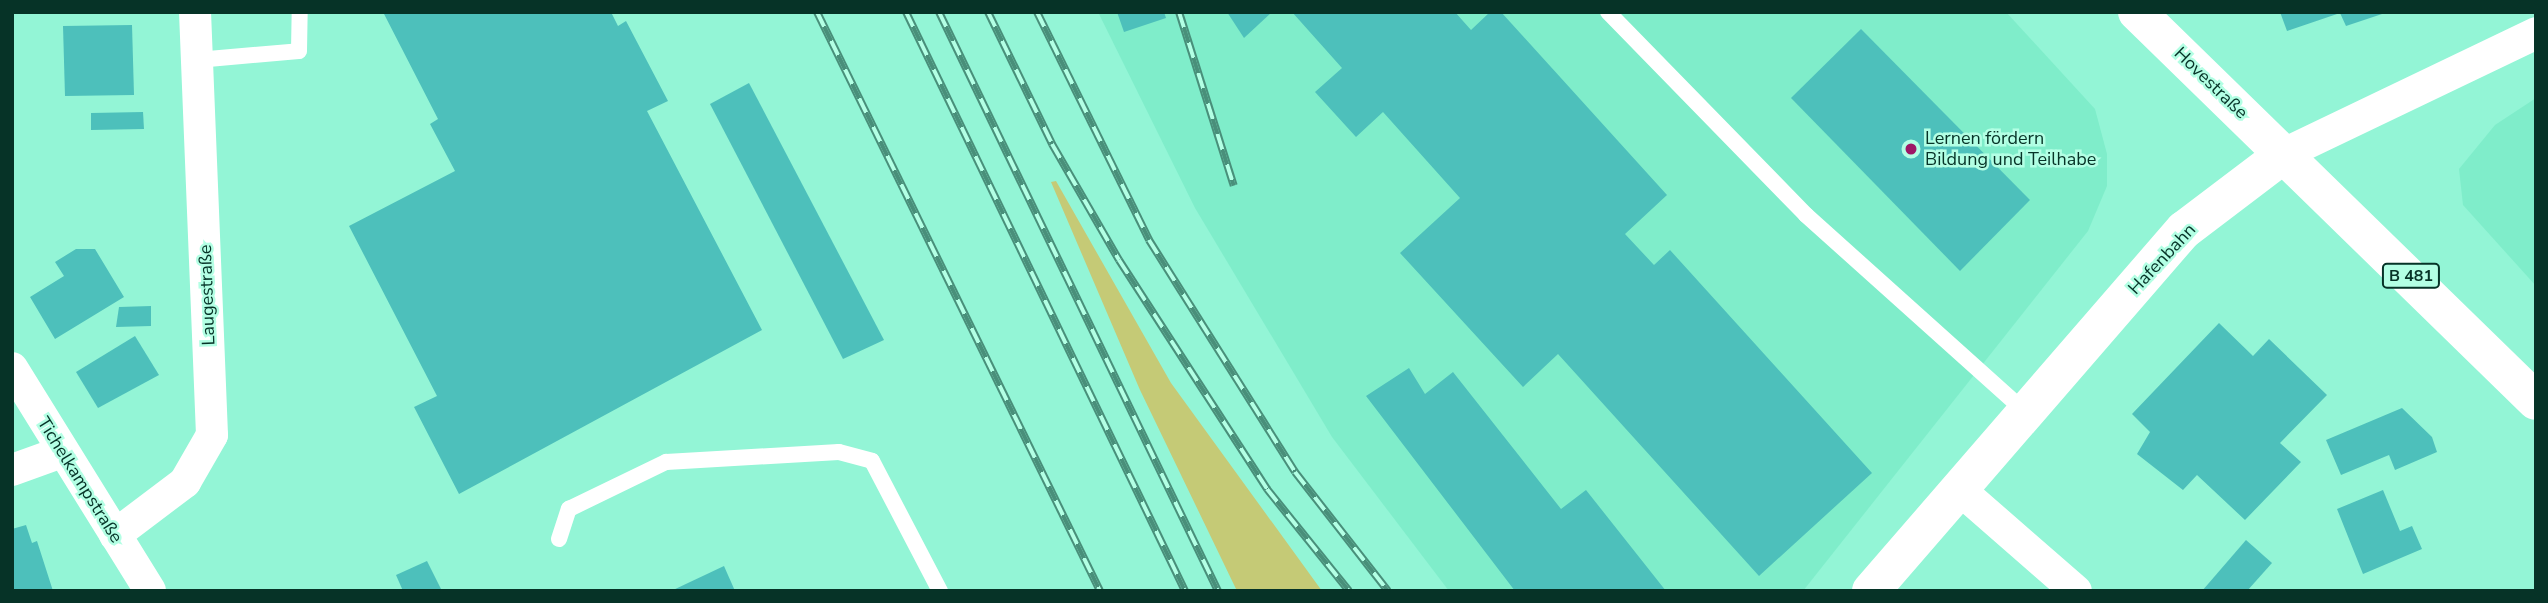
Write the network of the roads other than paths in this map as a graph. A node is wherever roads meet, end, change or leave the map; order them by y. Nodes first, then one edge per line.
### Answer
1 (195, 12) edge
2 (300, 12) edge
3 (1608, 12) edge
4 (2137, 12) edge
5 (2536, 33) edge
6 (197, 60) junction
7 (2284, 154) junction
8 (12, 368) edge
9 (2536, 401) edge
10 (2027, 413) junction
11 (62, 452) junction
12 (12, 470) edge
13 (1959, 489) junction
14 (115, 535) junction
15 (559, 539) dead end
16 (150, 591) edge
17 (940, 591) edge
18 (1871, 591) edge
19 (2076, 591) edge

1 - 6 street, Laugestraße
2 - 6 lane
3 - 10 lane
4 - 7 street, Hovestraße / B 481
5 - 7 street, Hafenbahn
6 - 14 street, Laugestraße
7 - 9 street, B 481
7 - 10 street, Hafenbahn
8 - 11 street, Tichelkampstraße
10 - 13 street, Hafenbahn
11 - 12 street
11 - 14 street, Tichelkampstraße
13 - 18 street, Hafenbahn
13 - 19 street
14 - 16 street, Tichelkampstraße
15 - 17 lane

